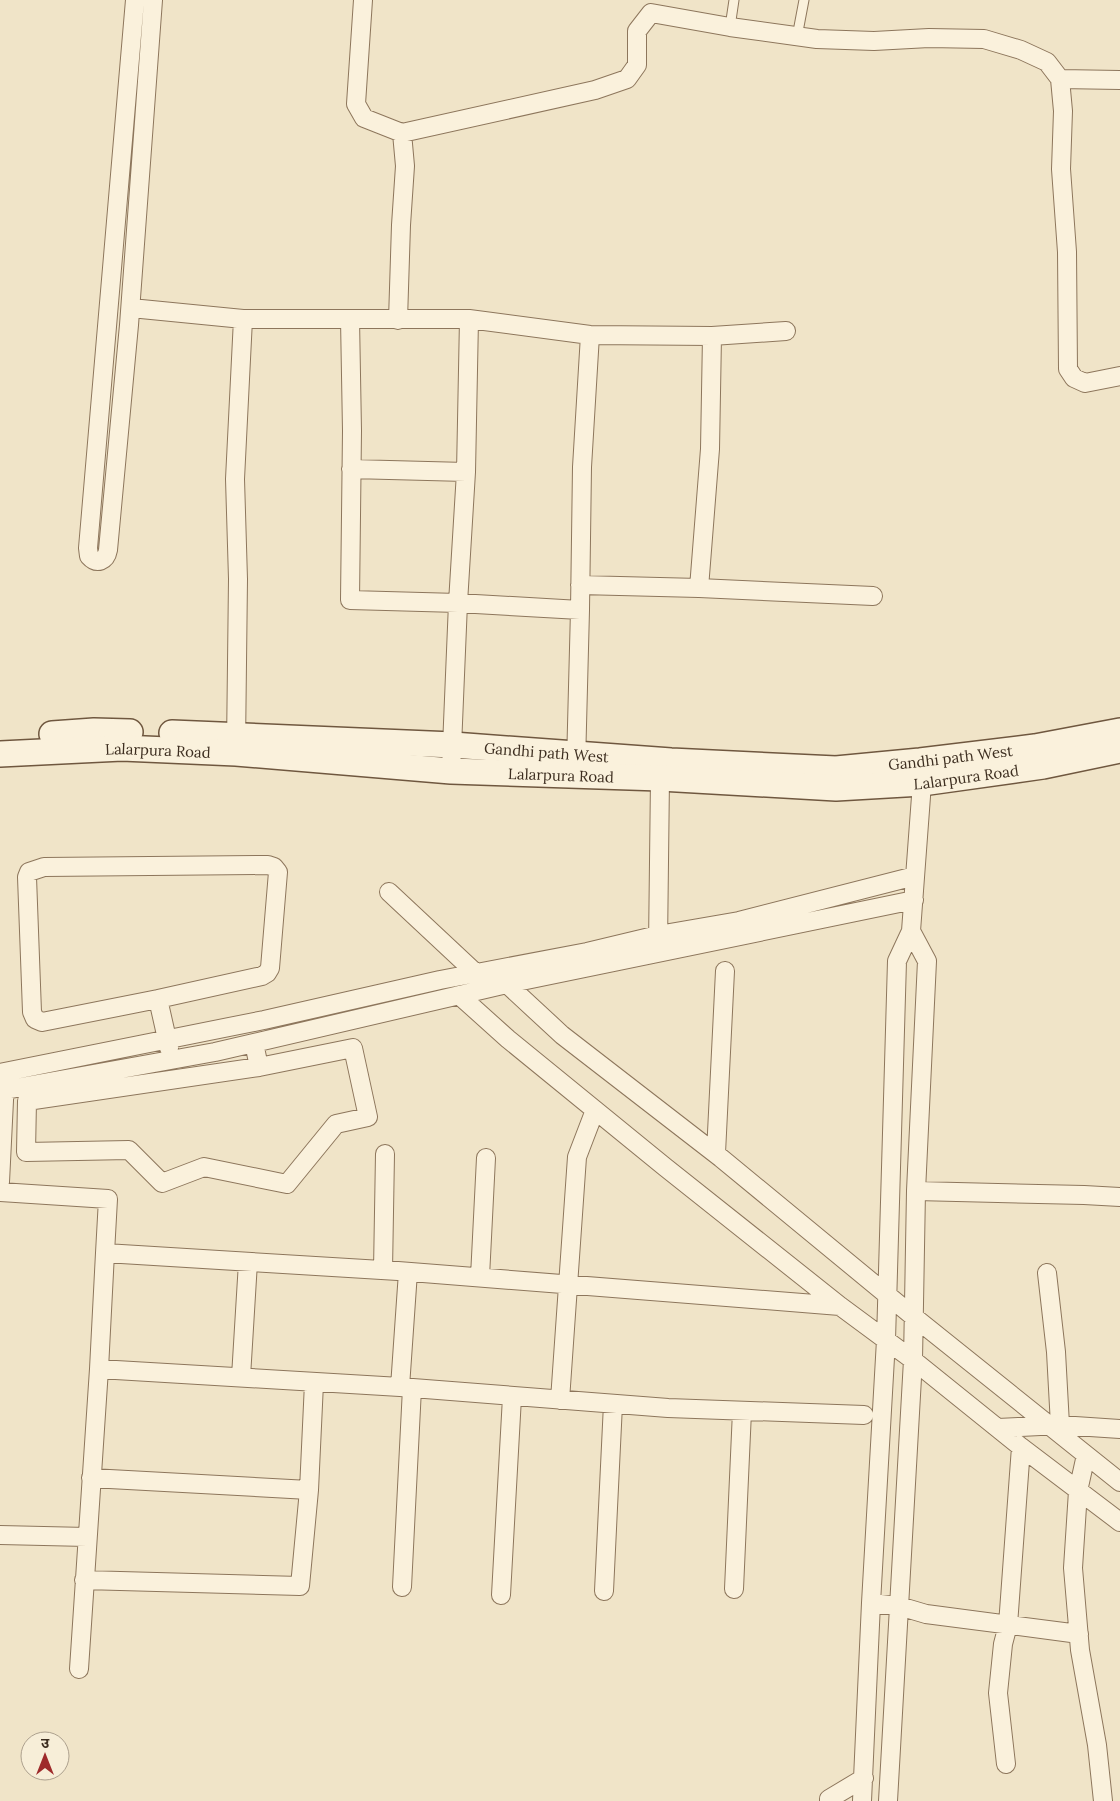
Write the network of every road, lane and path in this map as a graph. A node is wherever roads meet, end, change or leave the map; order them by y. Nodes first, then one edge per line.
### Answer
1 (135, 0) edge
2 (153, 0) edge
3 (363, 0) edge
4 (734, 0) edge
5 (804, 0) edge
6 (730, 27) junction
7 (797, 37) junction
8 (1060, 79) junction
9 (1120, 80) edge
10 (124, 123) junction
11 (143, 124) junction
12 (402, 134) junction
13 (119, 181) junction
14 (139, 184) junction
15 (110, 294) junction
16 (130, 310) junction
17 (243, 319) junction
18 (350, 319) junction
19 (469, 319) junction
20 (398, 320) junction
21 (107, 322) junction
22 (786, 331) dead end
23 (590, 334) junction
24 (712, 336) junction
25 (1120, 376) edge
26 (351, 469) junction
27 (466, 472) junction
28 (580, 585) junction
29 (699, 588) junction
30 (873, 596) dead end
31 (458, 603) junction
32 (580, 610) junction
33 (1120, 730) edge
34 (0, 737) edge
35 (236, 744) junction
36 (453, 745) junction
37 (1120, 750) edge
38 (0, 754) edge
39 (576, 764) junction
40 (451, 770) junction
41 (921, 772) junction
42 (660, 778) junction
43 (915, 876) junction
44 (390, 892) dead end
45 (914, 900) junction
46 (911, 931) junction
47 (658, 935) junction
48 (657, 953) junction
49 (725, 971) dead end
50 (476, 973) junction
51 (499, 985) junction
52 (458, 995) junction
53 (158, 999) junction
54 (348, 1000) junction
55 (354, 1020) junction
56 (235, 1025) junction
57 (166, 1038) junction
58 (247, 1044) junction
59 (171, 1060) junction
60 (259, 1067) junction
61 (2, 1073) edge
62 (3, 1091) edge
63 (595, 1110) junction
64 (385, 1154) dead end
65 (716, 1154) junction
66 (486, 1158) dead end
67 (0, 1182) edge
68 (916, 1191) junction
69 (0, 1192) edge
70 (1120, 1197) edge
71 (105, 1253) junction
72 (248, 1262) junction
73 (383, 1270) junction
74 (408, 1272) junction
75 (1048, 1273) dead end
76 (480, 1278) junction
77 (568, 1284) junction
78 (886, 1294) junction
79 (840, 1306) junction
80 (914, 1317) junction
81 (886, 1340) junction
82 (913, 1360) junction
83 (99, 1369) junction
84 (241, 1377) junction
85 (314, 1383) junction
86 (406, 1387) junction
87 (512, 1397) junction
88 (560, 1400) junction
89 (613, 1404) junction
90 (742, 1411) junction
91 (864, 1415) dead end
92 (1055, 1426) junction
93 (998, 1428) junction
94 (1120, 1428) edge
95 (1021, 1447) junction
96 (1086, 1454) junction
97 (91, 1478) junction
98 (1119, 1481) edge
99 (309, 1490) junction
100 (1078, 1491) junction
101 (1120, 1522) edge
102 (0, 1535) edge
103 (87, 1537) junction
104 (84, 1580) junction
105 (402, 1587) dead end
106 (734, 1589) dead end
107 (604, 1591) dead end
108 (501, 1595) dead end
109 (870, 1604) junction
110 (899, 1606) junction
111 (1008, 1625) junction
112 (1079, 1634) junction
113 (79, 1668) dead end
114 (1006, 1764) dead end
115 (864, 1778) junction
116 (829, 1801) edge
117 (862, 1801) edge
118 (888, 1801) edge
119 (1103, 1801) edge

1 - 10 street
2 - 11 street
3 - 12 street
4 - 6 lane
5 - 7 lane
6 - 7 street
6 - 12 street
7 - 8 street
8 - 9 street
8 - 25 street
10 - 11 street
10 - 13 street
11 - 14 street
12 - 20 street
13 - 14 street
13 - 15 street
14 - 16 street
15 - 16 street
15 - 21 street
16 - 17 street
16 - 21 street
16 - 21 street
17 - 18 street
17 - 35 street
18 - 20 street
18 - 26 street
19 - 20 street
19 - 23 street
19 - 27 street
22 - 24 street
23 - 24 street
23 - 28 street
24 - 29 street
26 - 27 street
26 - 31 street
27 - 31 street
28 - 29 street
28 - 32 street
29 - 30 street
31 - 32 street
31 - 36 street
32 - 39 street
33 - 41 street, Gandhi path West
34 - 35 street, Gandhi path West
35 - 36 street, Gandhi path West
35 - 38 street, Lalarpura Road
35 - 40 street, Lalarpura Road
36 - 39 street, Gandhi path West
36 - 40 street
37 - 41 street, Lalarpura Road
39 - 40 street, Lalarpura Road
39 - 41 street, Gandhi path West
39 - 42 street, Lalarpura Road
41 - 42 street, Lalarpura Road
41 - 43 street
42 - 47 street
43 - 45 street
43 - 47 street
44 - 50 street
45 - 46 street
45 - 48 street
46 - 68 street
46 - 78 street
47 - 48 street
47 - 50 street
48 - 51 street
49 - 65 street
50 - 51 street
50 - 54 street
51 - 52 street
51 - 65 street
52 - 55 street
52 - 63 street
53 - 53 street
53 - 57 street
54 - 55 street
54 - 56 street
55 - 58 street
56 - 57 street
56 - 58 street
57 - 59 street
57 - 61 street
58 - 59 street
58 - 60 street
59 - 62 street
60 - 60 street
61 - 62 street
62 - 67 street
63 - 77 street
63 - 79 street
64 - 73 street
65 - 78 street
66 - 76 street
68 - 70 street
68 - 80 street
69 - 71 street
71 - 72 street
71 - 83 street
72 - 73 street
72 - 84 street
73 - 74 street
74 - 76 street
74 - 86 street
75 - 92 street
76 - 77 street
77 - 79 street
77 - 88 street
78 - 80 street
78 - 81 street
79 - 81 street
80 - 82 street
80 - 92 street
81 - 82 street
81 - 109 street
82 - 93 street
82 - 110 street
83 - 84 street
83 - 97 street
84 - 85 street
85 - 86 street
85 - 99 street
86 - 87 street
86 - 105 street
87 - 88 street
87 - 108 street
88 - 89 street
89 - 90 street
89 - 107 street
90 - 91 street
90 - 106 street
92 - 93 street
92 - 94 street
92 - 96 street
93 - 95 street
95 - 100 street
95 - 111 street
96 - 98 street
96 - 100 street
97 - 99 street
97 - 103 street
99 - 104 street
100 - 101 street
100 - 112 street
102 - 103 street
103 - 104 street
104 - 113 street
109 - 110 street
109 - 115 street
110 - 111 street
110 - 118 street
111 - 112 street
111 - 114 street
112 - 119 street
115 - 116 street
115 - 117 street

